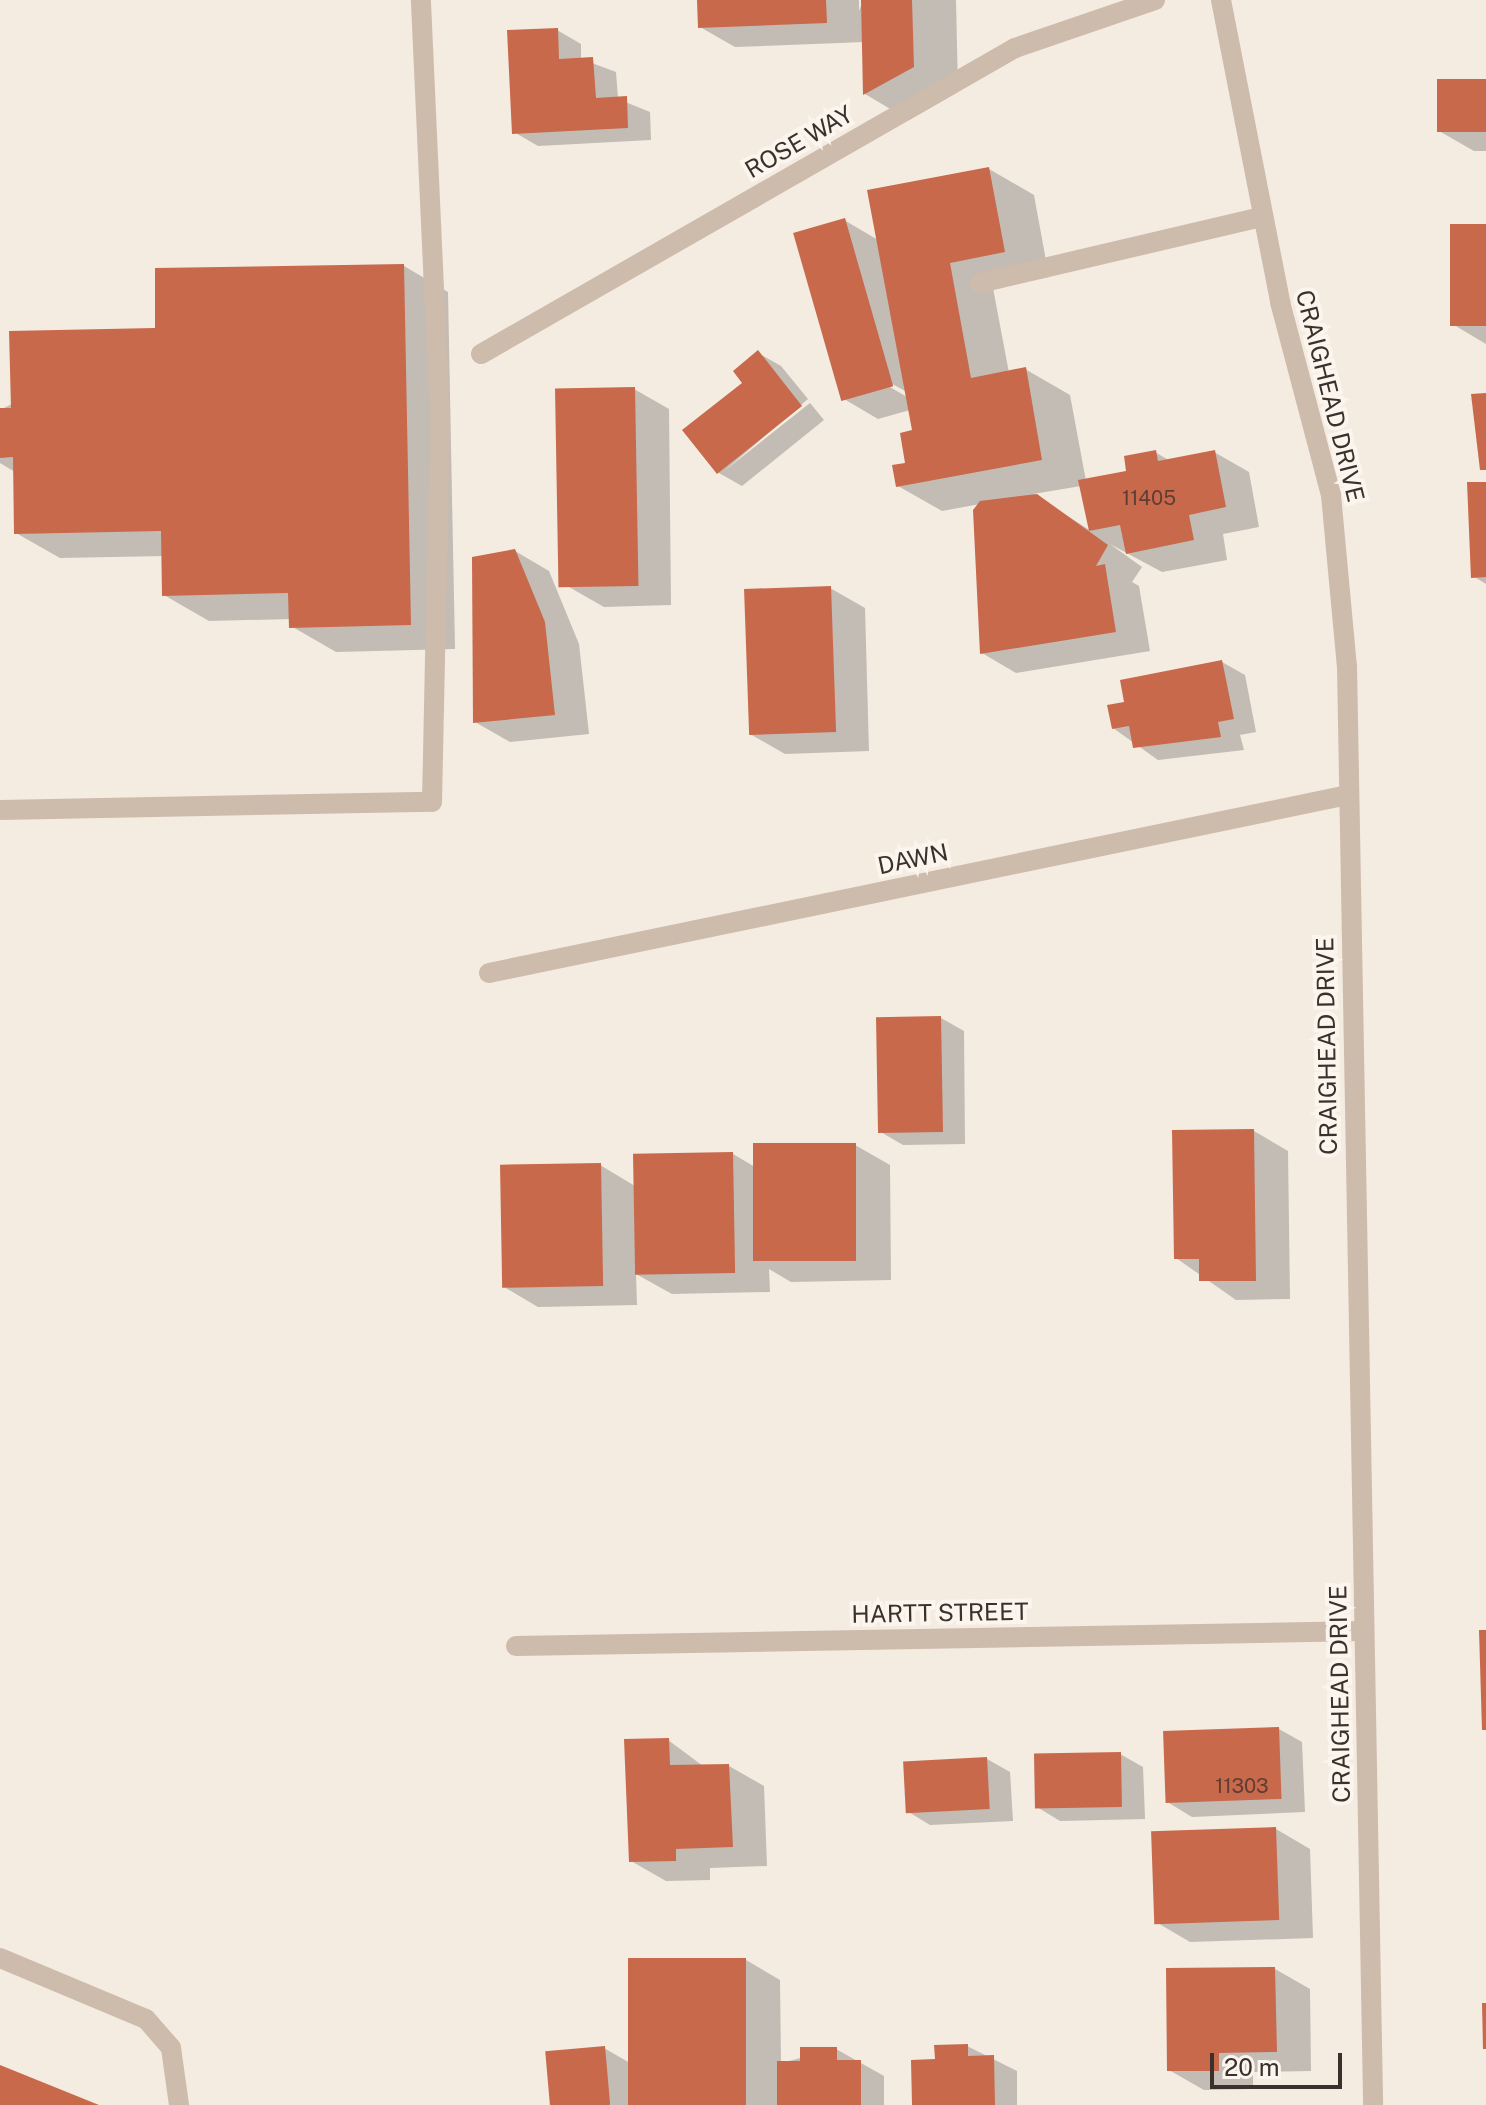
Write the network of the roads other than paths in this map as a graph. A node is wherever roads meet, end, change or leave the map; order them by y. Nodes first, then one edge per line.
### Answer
1 (421, 0) edge
2 (1155, 0) edge
3 (1221, 0) edge
4 (1262, 217) junction
5 (980, 283) dead end
6 (481, 354) dead end
7 (1348, 795) junction
8 (0, 810) edge
9 (489, 973) dead end
10 (1364, 1631) junction
11 (516, 1646) dead end
12 (0, 1958) edge
13 (179, 2105) edge
14 (1373, 2105) edge

1 - 8 street
2 - 6 street, ROSE WAY
3 - 4 street, CRAIGHEAD DRIVE
4 - 5 street
4 - 7 street, CRAIGHEAD DRIVE
7 - 9 street, DAWN
7 - 10 street, CRAIGHEAD DRIVE
10 - 11 street, HARTT STREET
10 - 14 street, CRAIGHEAD DRIVE
12 - 13 street

